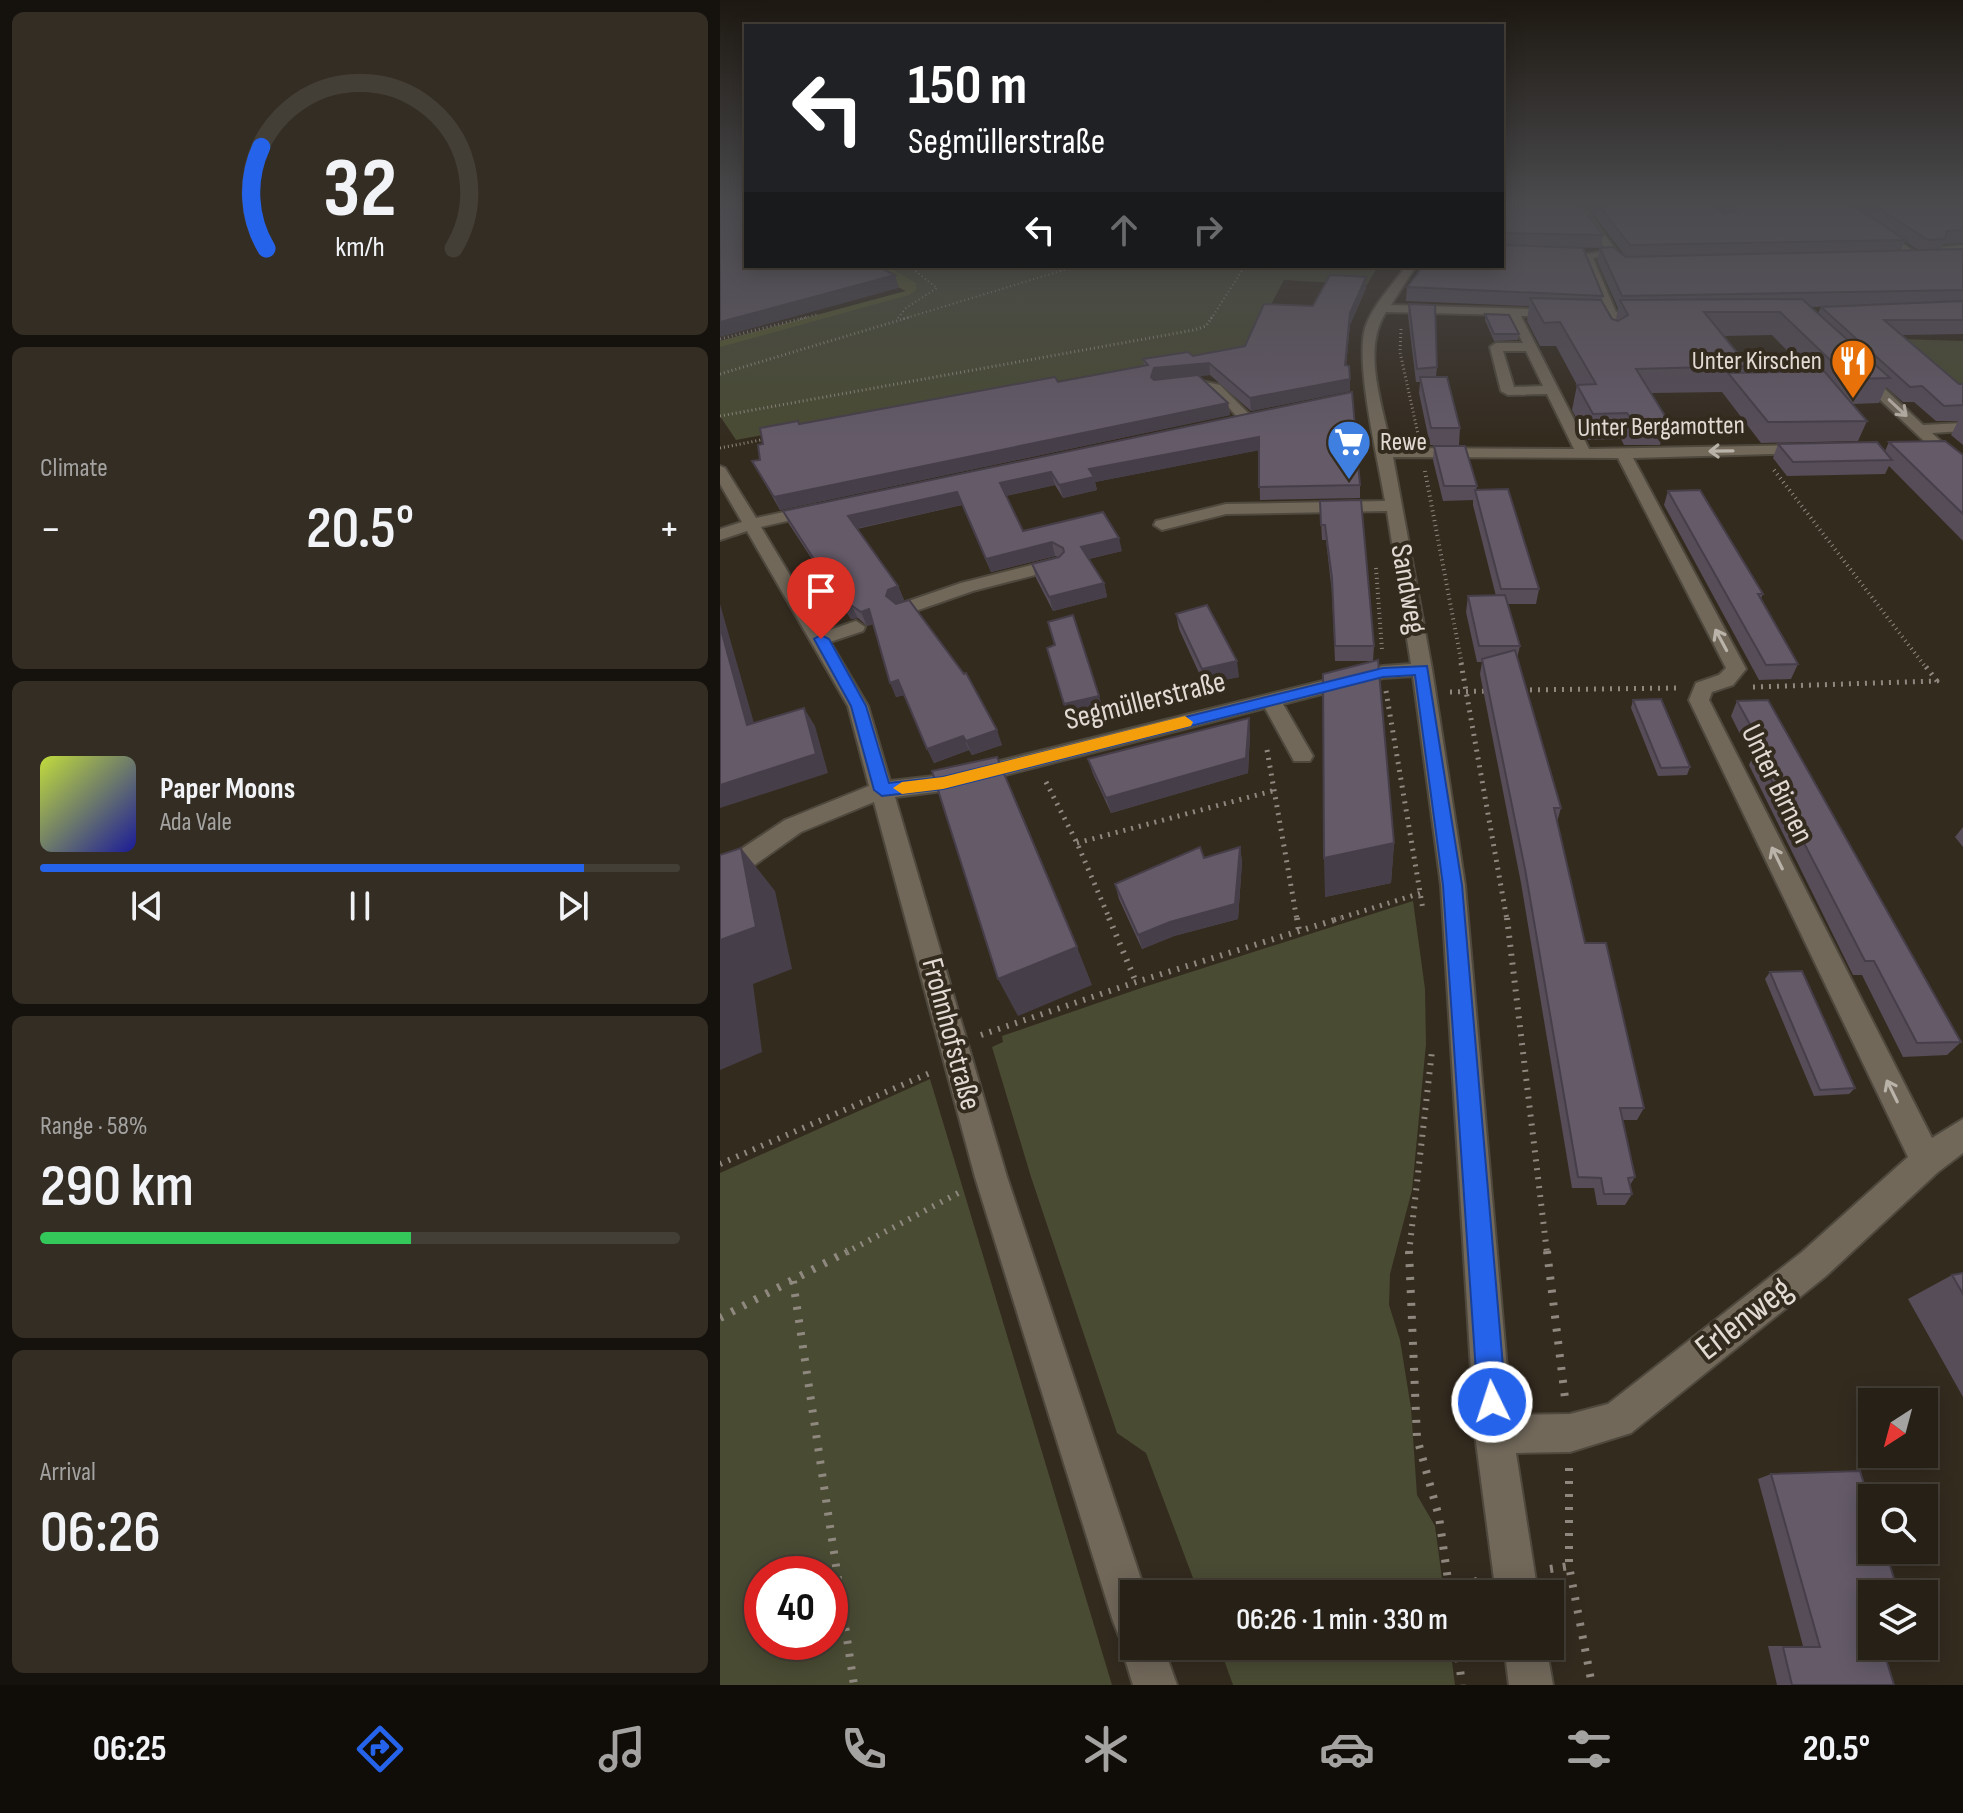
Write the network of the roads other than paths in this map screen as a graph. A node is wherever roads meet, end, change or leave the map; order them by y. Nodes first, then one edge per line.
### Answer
1 (1403, 281) edge
2 (1598, 281) edge
3 (1387, 309) junction
4 (1514, 314) junction
5 (1659, 316) edge
6 (1607, 320) junction
7 (1530, 347) junction
8 (1845, 358) edge
9 (1161, 386) edge
10 (1552, 390) junction
11 (1508, 391) junction
12 (1513, 408) dead end
13 (1247, 419) edge
14 (1963, 427) edge
15 (1919, 429) junction
16 (1911, 447) edge
17 (1939, 447) junction
18 (1828, 449) edge
19 (1385, 452) junction
20 (1583, 452) junction
21 (1623, 454) junction
22 (1963, 470) edge
23 (720, 471) edge
24 (835, 506) edge
25 (1393, 506) junction
26 (755, 524) junction
27 (1162, 525) dead end
28 (720, 535) edge
29 (1056, 564) edge
30 (904, 609) edge
31 (856, 627) edge
32 (821, 639) junction
33 (1424, 681) junction
34 (1264, 702) junction
35 (1302, 756) dead end
36 (882, 790) junction
37 (720, 876) edge
38 (1963, 1134) edge
39 (1927, 1161) junction
40 (1494, 1434) junction
41 (1121, 1580) edge
42 (1515, 1580) edge
43 (1147, 1660) edge
44 (1527, 1660) edge
45 (1155, 1685) edge
46 (1531, 1685) edge

1 - 3 street, Sandweg
2 - 6 street
3 - 4 street
3 - 19 street, Sandweg
4 - 6 street
4 - 7 street
5 - 6 street
7 - 10 street
7 - 11 street
8 -> 15 street
9 - 13 street
10 - 11 street
10 - 20 street
11 - 12 street
14 - 15 street
15 - 17 street
16 - 17 street
17 - 22 street
18 -> 21 street, Unter Bergamotten
19 - 20 street, Unter Bergamotten
19 - 25 street, Sandweg
20 - 21 street, Unter Bergamotten
39 -> 21 street, Unter Birnen
23 - 26 street, Frohnhofstraße
24 - 26 street
25 - 27 street
25 - 33 street, Sandweg
26 - 28 street
26 - 32 street, Frohnhofstraße
29 - 30 street
31 - 32 street
32 - 36 street, Frohnhofstraße
33 - 34 street, Segmüllerstraße
33 - 40 street, Sandweg
34 - 35 street
34 - 36 street, Segmüllerstraße
36 - 37 street, Segmüllerstraße
36 - 41 street, Frohnhofstraße
38 - 39 street, Erlenweg
39 - 40 street, Erlenweg
40 - 42 street, Sandweg
43 - 45 street
44 - 46 street

